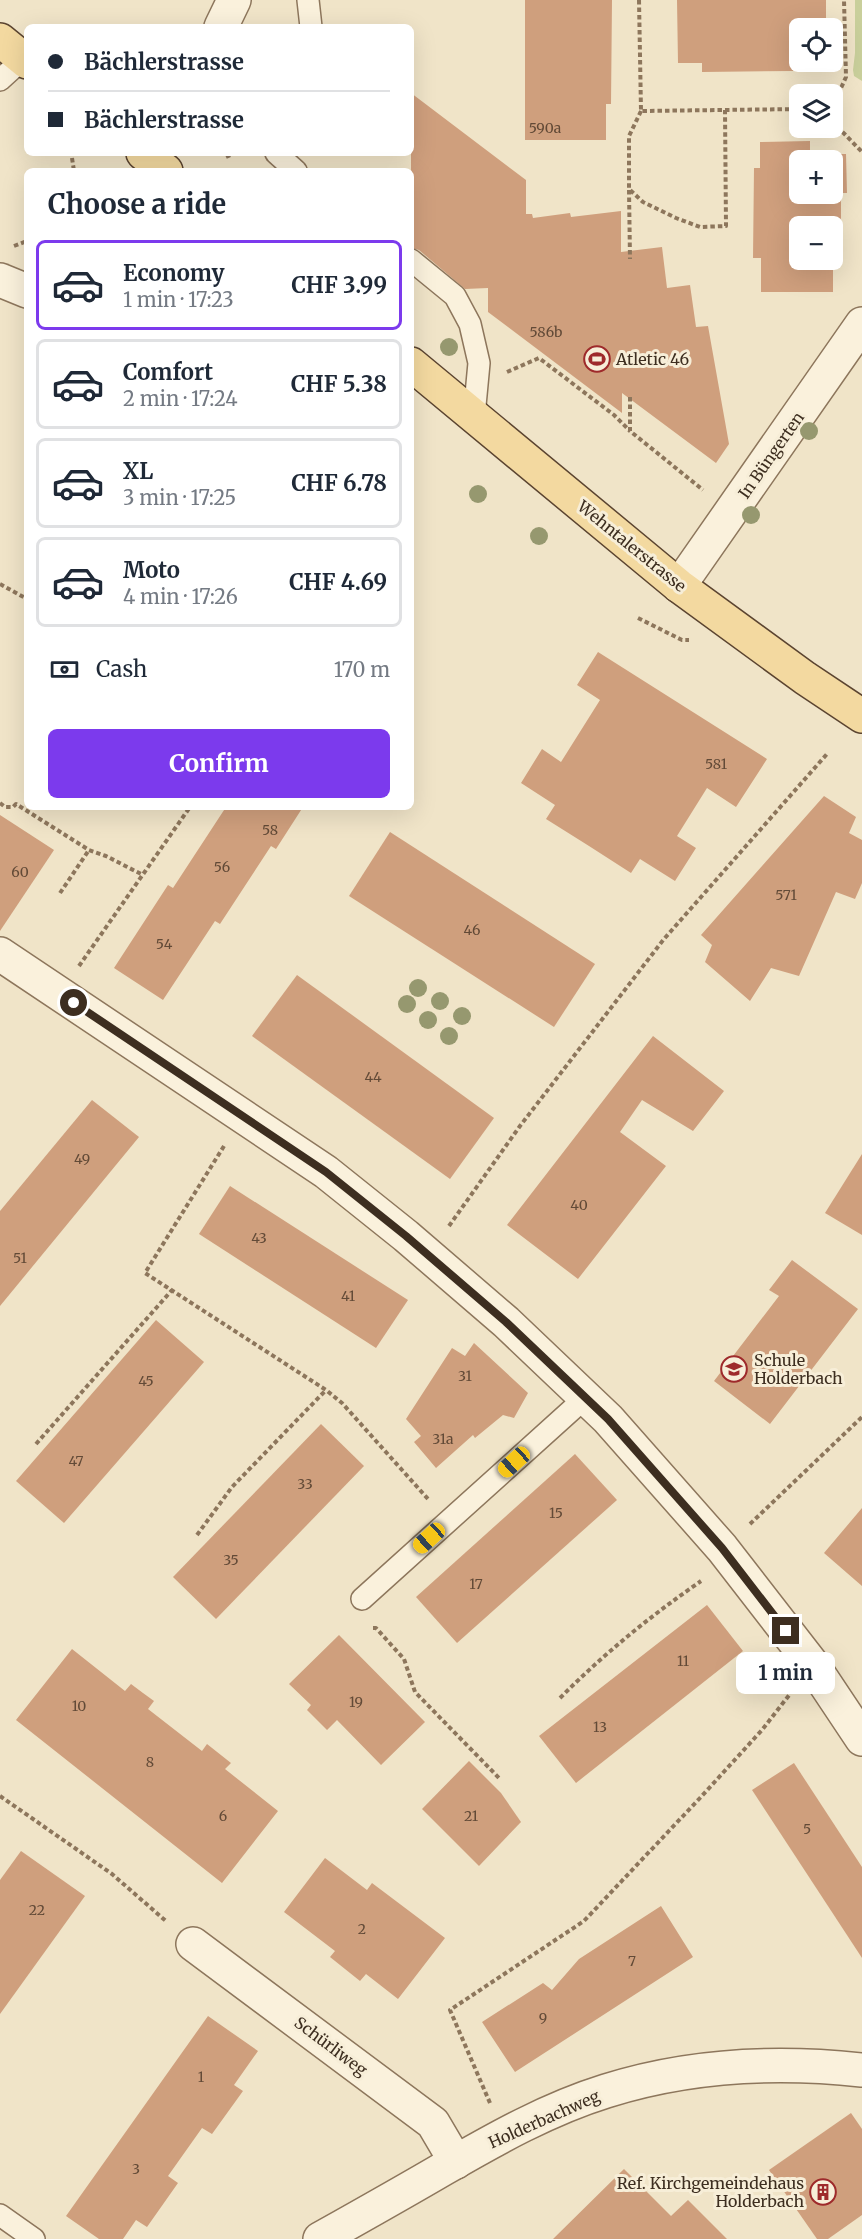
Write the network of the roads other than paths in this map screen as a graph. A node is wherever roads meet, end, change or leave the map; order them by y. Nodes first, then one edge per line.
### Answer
1 (234, 0) edge
2 (308, 0) edge
3 (222, 24) edge
4 (311, 24) edge
5 (277, 156) edge
6 (292, 168) edge
7 (414, 262) edge
8 (0, 280) edge
9 (24, 290) edge
10 (862, 324) edge
11 (414, 366) edge
12 (474, 416) junction
13 (679, 586) junction
14 (862, 716) edge
15 (0, 954) edge
16 (586, 1397) junction
17 (362, 1599) dead end
18 (862, 1739) edge
19 (193, 1944) road end
20 (862, 2070) edge
21 (456, 2162) junction
22 (0, 2215) edge
23 (34, 2239) edge
24 (320, 2239) edge

1 - 3 street
2 - 4 lane
5 - 6 lane
7 - 12 lane
8 - 9 street
10 - 13 street, In Büngerten
11 - 12 main road, Wehntalerstrasse
12 - 13 main road, Wehntalerstrasse
13 - 14 main road, Wehntalerstrasse
15 - 16 street
16 - 17 lane
16 - 18 street
19 - 21 street, Schürliweg
20 - 21 street, Holderbachweg
21 - 24 street, Holderbachweg
22 - 23 lane

